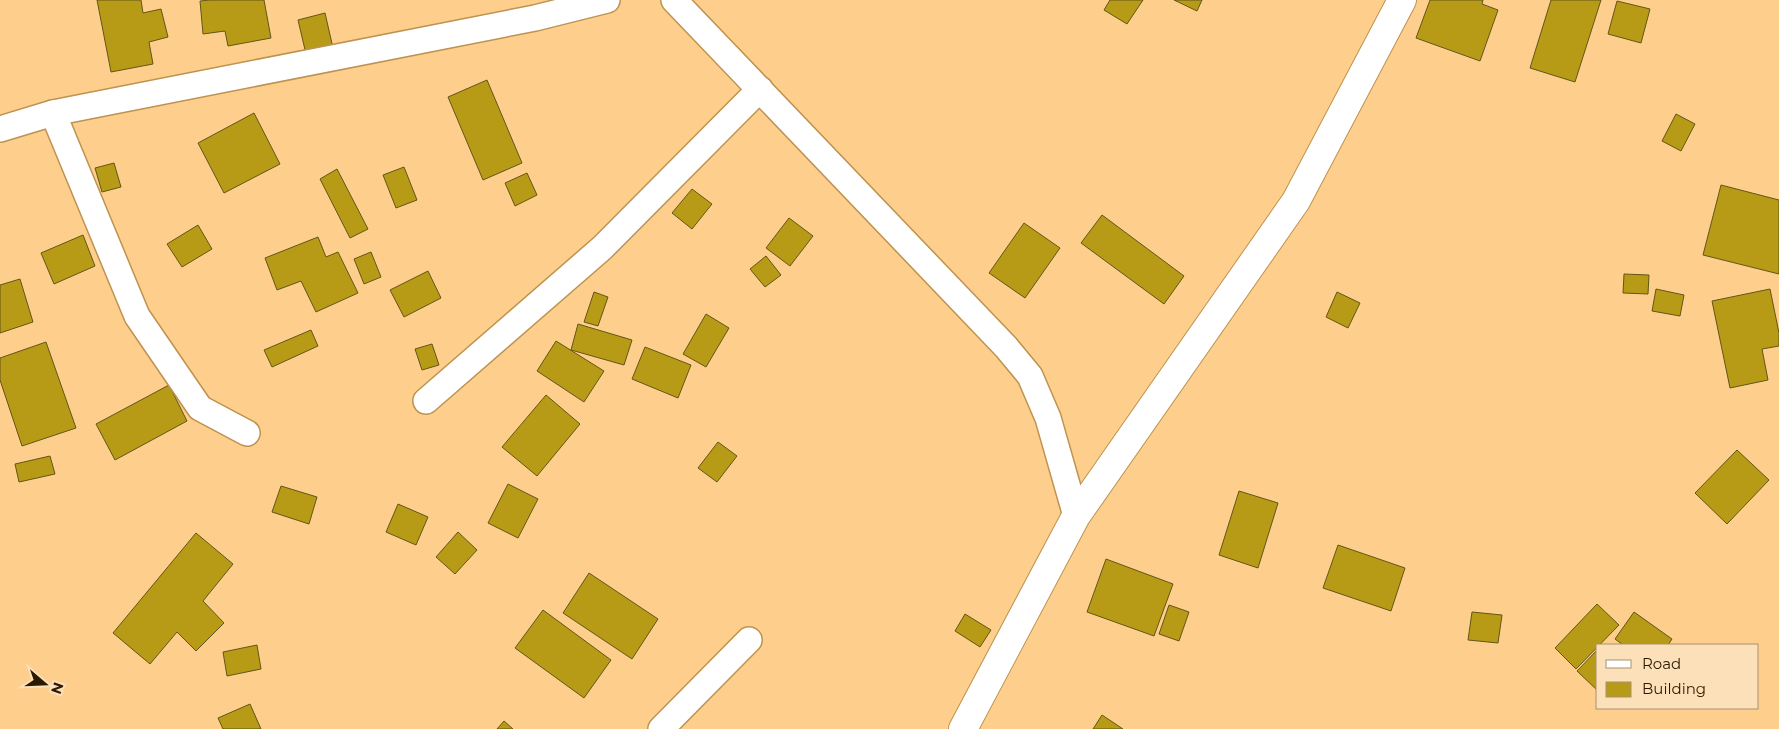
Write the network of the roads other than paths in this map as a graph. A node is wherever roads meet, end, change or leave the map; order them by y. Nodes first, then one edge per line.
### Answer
1 (607, 0) edge
2 (674, 0) edge
3 (1402, 0) edge
4 (760, 89) junction
5 (53, 113) junction
6 (0, 128) edge
7 (426, 401) dead end
8 (248, 433) dead end
9 (1076, 516) junction
10 (749, 640) dead end
11 (661, 729) edge
12 (963, 729) edge

1 - 5 street
2 - 4 street
3 - 9 street
4 - 7 street
4 - 9 street
5 - 6 street
5 - 8 street
9 - 12 street
10 - 11 street

